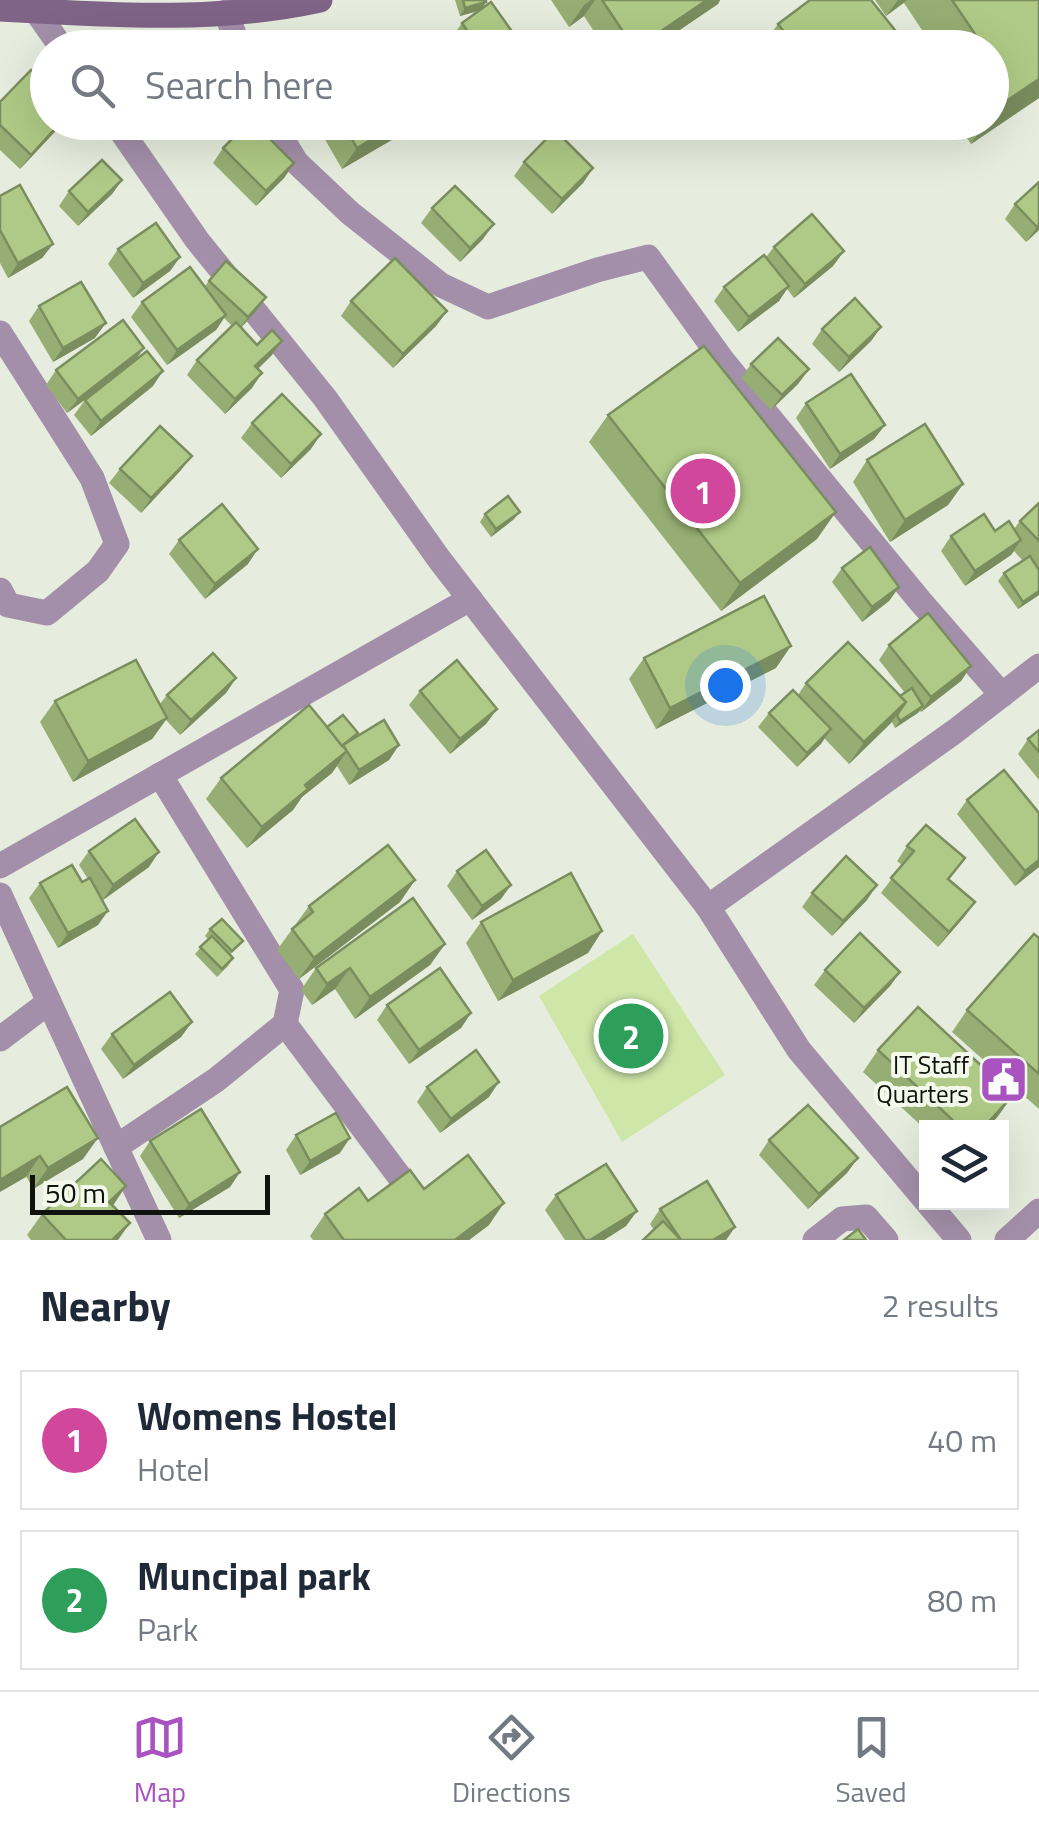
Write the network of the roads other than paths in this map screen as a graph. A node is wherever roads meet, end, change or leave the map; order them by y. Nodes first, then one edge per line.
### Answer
1 (320, 0) edge
2 (0, 9) edge
3 (36, 11) junction
4 (226, 12) junction
5 (49, 30) edge
6 (232, 30) edge
7 (128, 140) edge
8 (283, 140) edge
9 (0, 333) edge
10 (0, 590) edge
11 (470, 599) junction
12 (1039, 666) edge
13 (1002, 695) junction
14 (160, 775) junction
15 (0, 866) edge
16 (0, 896) edge
17 (708, 907) junction
18 (49, 1002) junction
19 (285, 1024) junction
20 (0, 1038) edge
21 (116, 1147) junction
22 (405, 1184) edge
23 (1039, 1212) edge
24 (159, 1240) edge
25 (815, 1240) edge
26 (886, 1240) edge
27 (958, 1240) edge
28 (1007, 1240) edge

1 - 4 main road
2 - 3 main road
3 - 4 main road
3 - 5 street
4 - 6 street
7 - 11 street
8 - 13 street
9 - 10 street
11 - 14 street
11 - 17 street
12 - 13 street
13 - 17 street
14 - 15 street
14 - 19 street
16 - 18 street
17 - 27 street
18 - 20 street
18 - 21 street
19 - 21 street
19 - 22 street
21 - 24 street
23 - 28 street
25 - 26 street

